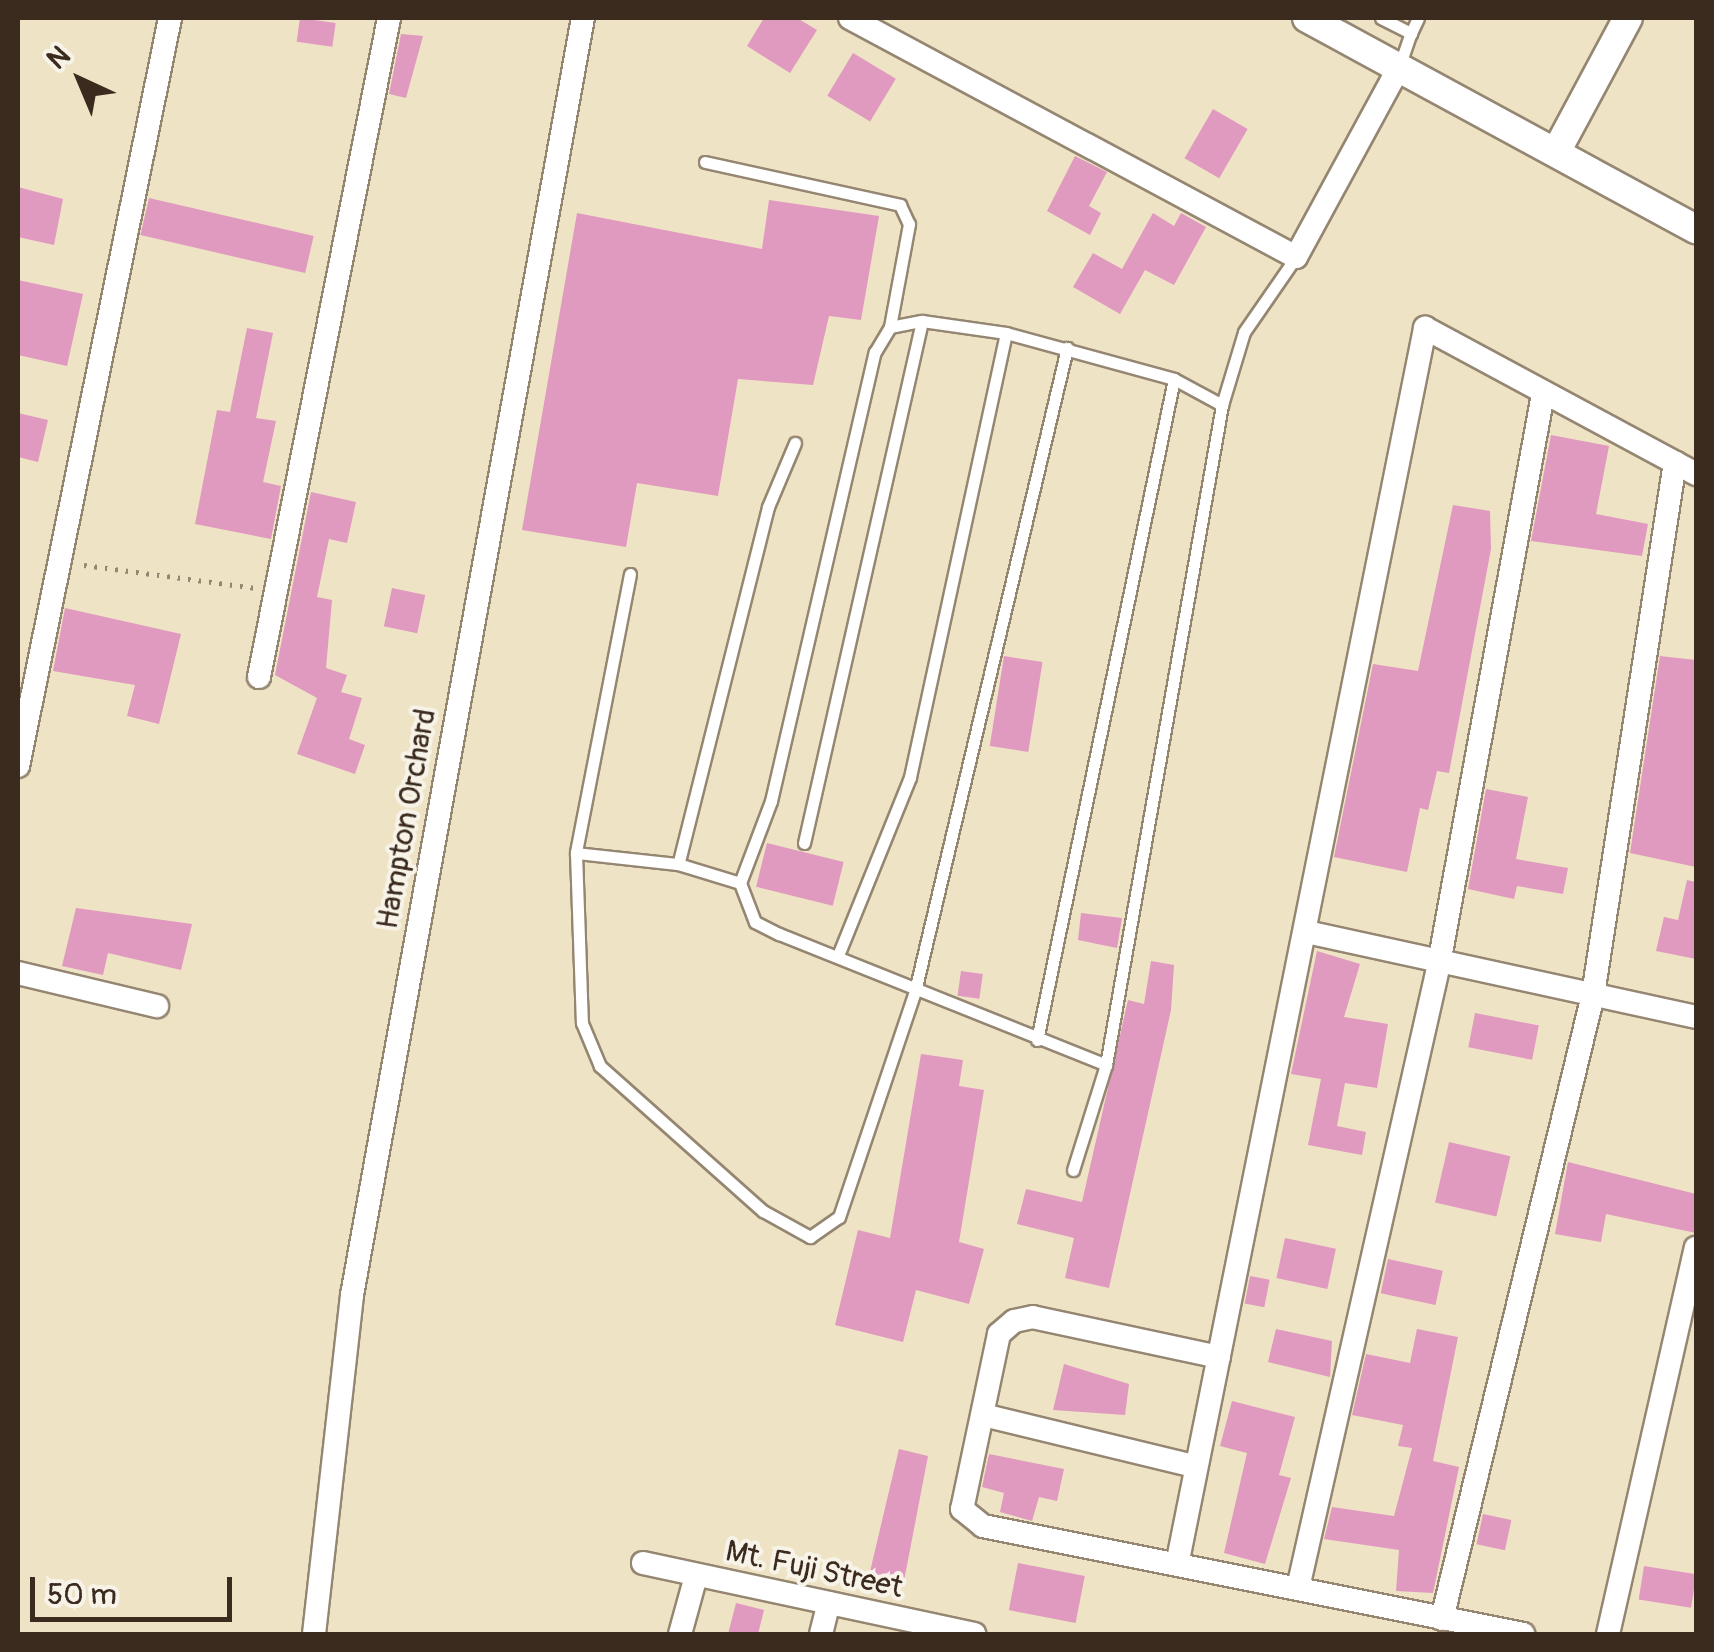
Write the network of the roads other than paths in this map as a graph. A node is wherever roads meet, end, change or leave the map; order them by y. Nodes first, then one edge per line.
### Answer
1 (170, 18) edge
2 (389, 18) edge
3 (583, 18) edge
4 (850, 18) edge
5 (1307, 18) edge
6 (1381, 18) edge
7 (1418, 18) edge
8 (1628, 18) edge
9 (1411, 33) junction
10 (1400, 67) junction
11 (1556, 152) junction
12 (704, 162) dead end
13 (1696, 229) edge
14 (1296, 257) junction
15 (922, 321) junction
16 (890, 327) junction
17 (1006, 332) junction
18 (1066, 348) junction
19 (1174, 379) junction
20 (1543, 394) junction
21 (1222, 405) junction
22 (795, 443) dead end
23 (1675, 462) junction
24 (1696, 474) edge
25 (630, 574) dead end
26 (258, 677) dead end
27 (18, 766) edge
28 (804, 843) dead end
29 (576, 853) junction
30 (678, 864) junction
31 (740, 882) junction
32 (1307, 932) junction
33 (839, 952) junction
34 (1439, 964) junction
35 (18, 973) edge
36 (915, 990) junction
37 (1593, 995) junction
38 (157, 1006) dead end
39 (1696, 1017) edge
40 (1037, 1040) junction
41 (1106, 1065) junction
42 (1073, 1170) dead end
43 (1696, 1248) edge
44 (1218, 1357) junction
45 (983, 1415) junction
46 (1194, 1466) junction
47 (1178, 1560) junction
48 (642, 1563) dead end
49 (696, 1576) junction
50 (1298, 1588) junction
51 (829, 1604) junction
52 (1442, 1619) junction
53 (314, 1634) edge
54 (680, 1634) edge
55 (821, 1634) edge
56 (967, 1634) edge
57 (1522, 1634) edge
58 (1608, 1634) edge

1 - 27 street
2 - 26 street
3 - 53 street, Hampton Orchard
4 - 14 street
5 - 10 street
6 - 9 lane
7 - 9 lane
8 - 11 street
9 - 10 lane
10 - 11 street
10 - 14 street
11 - 13 street
12 - 16 lane
14 - 21 lane
15 - 16 lane
15 - 17 lane
15 - 28 lane
16 - 31 lane
17 - 18 lane
17 - 33 lane
18 - 19 lane
18 - 36 lane
19 - 21 lane
19 - 40 lane
20 - 23 street
20 - 32 street
20 - 34 street
21 - 41 lane
22 - 30 lane
23 - 24 street
23 - 37 street
25 - 29 lane
29 - 30 lane
29 - 36 lane
30 - 31 lane
31 - 33 lane
32 - 34 street
32 - 44 street
33 - 36 lane
34 - 37 street
34 - 50 street
35 - 38 street
36 - 40 lane
37 - 39 street
37 - 52 street
40 - 41 lane
41 - 42 lane
43 - 58 street
44 - 45 street
44 - 46 street
45 - 46 street
45 - 47 street
46 - 47 street
47 - 50 street
48 - 49 street, Mt. Fuji Street
49 - 51 street, Mt. Fuji Street
49 - 54 street
50 - 52 street
51 - 55 street
51 - 56 street, Mt. Fuji Street
52 - 57 street

